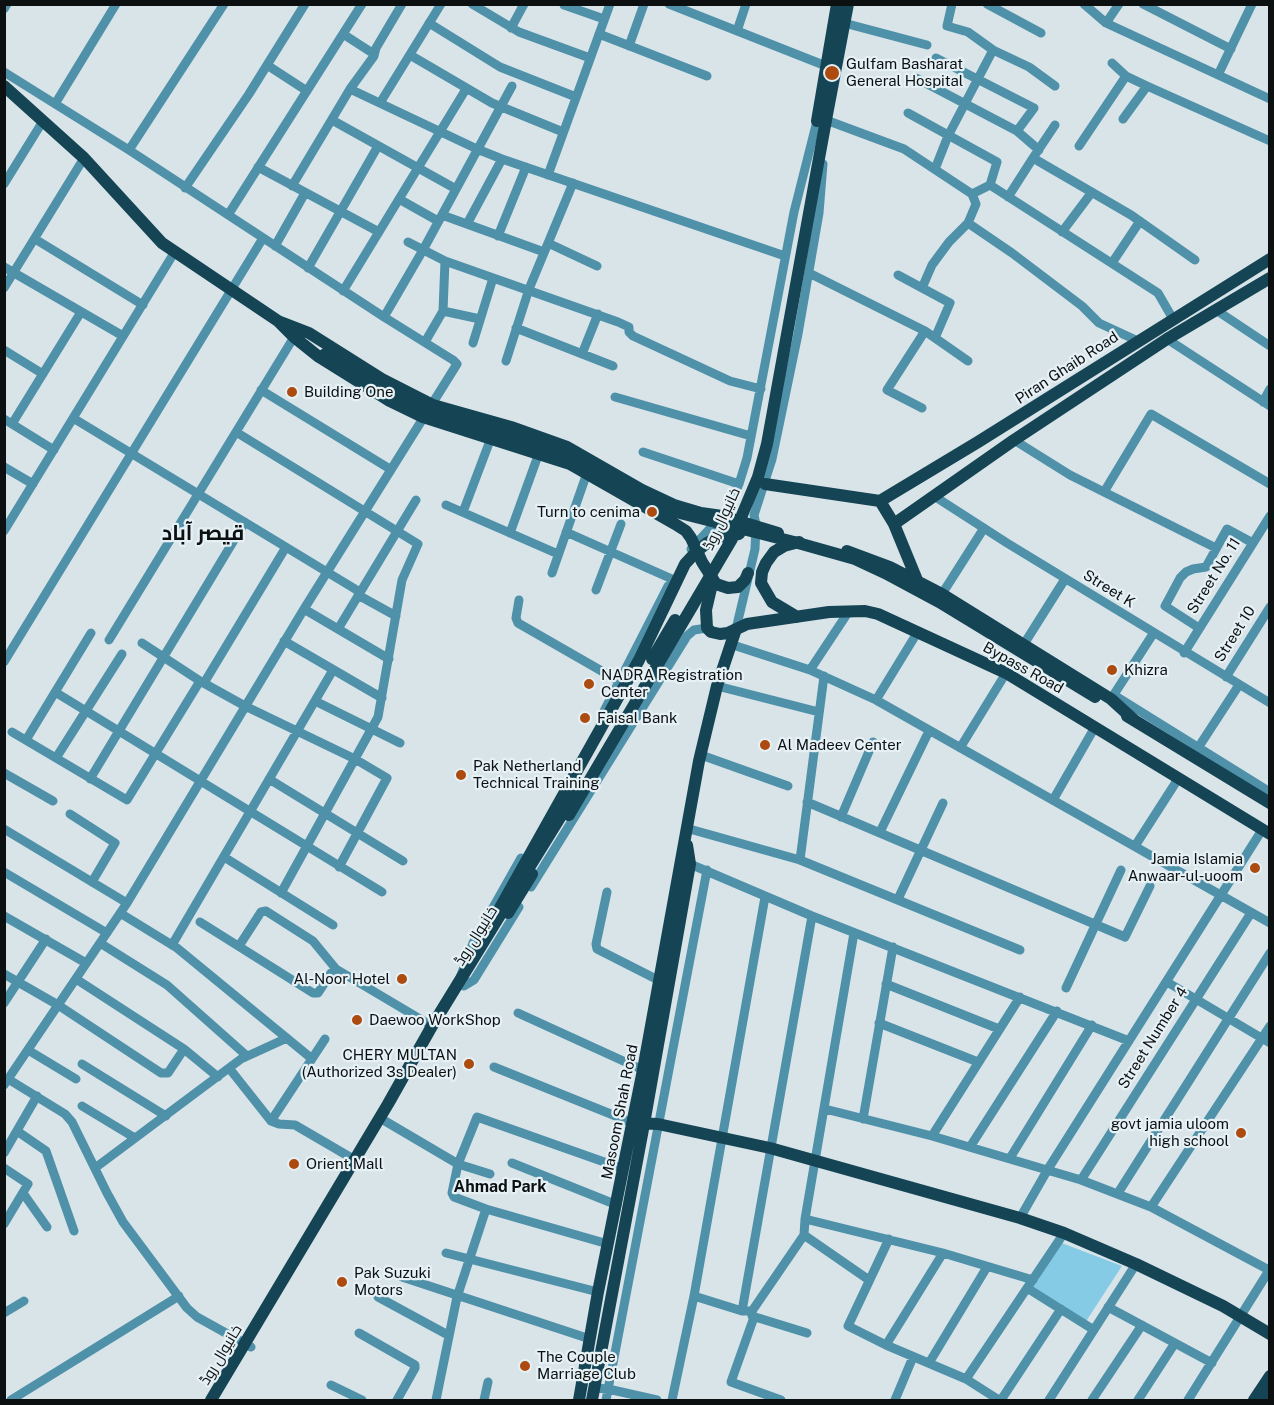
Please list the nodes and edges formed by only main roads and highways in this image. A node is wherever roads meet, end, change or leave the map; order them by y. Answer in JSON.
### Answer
{"nodes":[{"id":1,"x":837,"y":4,"type":"edge"},
{"id":2,"x":848,"y":4,"type":"edge"},
{"id":3,"x":4,"y":86,"type":"edge"},
{"id":4,"x":822,"y":121,"type":"junction"},
{"id":5,"x":1269,"y":259,"type":"edge"},
{"id":6,"x":1269,"y":278,"type":"edge"},
{"id":7,"x":278,"y":321,"type":"junction"},
{"id":8,"x":1140,"y":340,"type":"junction"},
{"id":9,"x":1149,"y":351,"type":"junction"},
{"id":10,"x":1054,"y":394,"type":"junction"},
{"id":11,"x":1062,"y":408,"type":"junction"},
{"id":12,"x":955,"y":457,"type":"junction"},
{"id":13,"x":965,"y":474,"type":"junction"},
{"id":14,"x":765,"y":484,"type":"road end"},
{"id":15,"x":880,"y":501,"type":"junction"},
{"id":16,"x":894,"y":524,"type":"junction"},
{"id":17,"x":765,"y":534,"type":"junction"},
{"id":18,"x":806,"y":540,"type":"junction"},
{"id":19,"x":748,"y":573,"type":"road end"},
{"id":20,"x":713,"y":580,"type":"junction"},
{"id":21,"x":917,"y":580,"type":"junction"},
{"id":22,"x":797,"y":617,"type":"junction"},
{"id":23,"x":736,"y":629,"type":"junction"},
{"id":24,"x":1134,"y":720,"type":"junction"},
{"id":25,"x":1269,"y":803,"type":"edge"},
{"id":26,"x":686,"y":828,"type":"junction"},
{"id":27,"x":1266,"y":832,"type":"edge"},
{"id":28,"x":476,"y":954,"type":"junction"},
{"id":29,"x":461,"y":984,"type":"junction"},
{"id":30,"x":639,"y":1123,"type":"junction"},
{"id":31,"x":1269,"y":1334,"type":"edge"},
{"id":32,"x":248,"y":1345,"type":"junction"},
{"id":33,"x":1269,"y":1376,"type":"edge"},
{"id":34,"x":594,"y":1389,"type":"edge"},
{"id":35,"x":1269,"y":1393,"type":"edge"},
{"id":36,"x":211,"y":1401,"type":"edge"},
{"id":37,"x":219,"y":1401,"type":"edge"},
{"id":38,"x":579,"y":1401,"type":"edge"},
{"id":39,"x":1254,"y":1401,"type":"edge"},
{"id":40,"x":1265,"y":1401,"type":"edge"}],
"edges":[{"from":1,"to":4,"type":"main road","name":"خانیوال روڈ"},
{"from":2,"to":4,"type":"main road","name":"خانیوال روڈ"},
{"from":3,"to":7,"type":"main road"},
{"from":4,"to":28,"type":"main road","name":"خانیوال روڈ","bridge":true},
{"from":4,"to":29,"type":"main road","name":"خانیوال روڈ","bridge":true},
{"from":5,"to":8,"type":"main road","name":"Piran Ghaib Road"},
{"from":6,"to":9,"type":"main road","name":"Piran Ghaib Road"},
{"from":7,"to":17,"type":"main road","bridge":true},
{"from":7,"to":18,"type":"main road"},
{"from":7,"to":20,"type":"main road"},
{"from":8,"to":9,"type":"main road"},
{"from":8,"to":10,"type":"main road","name":"Piran Ghaib Road"},
{"from":9,"to":11,"type":"main road","name":"Piran Ghaib Road"},
{"from":10,"to":11,"type":"main road"},
{"from":10,"to":12,"type":"main road","name":"Piran Ghaib Road"},
{"from":11,"to":13,"type":"main road","name":"Piran Ghaib Road"},
{"from":12,"to":13,"type":"main road"},
{"from":12,"to":15,"type":"main road","name":"Piran Ghaib Road"},
{"from":13,"to":16,"type":"main road","name":"Piran Ghaib Road"},
{"from":14,"to":15,"type":"main road"},
{"from":15,"to":16,"type":"main road"},
{"from":16,"to":21,"type":"main road"},
{"from":17,"to":24,"type":"main road","bridge":true},
{"from":17,"to":28,"type":"main road","bridge":true},
{"from":18,"to":21,"type":"main road"},
{"from":18,"to":22,"type":"main road"},
{"from":19,"to":20,"type":"main road"},
{"from":20,"to":23,"type":"main road","name":"Bypass Road"},
{"from":21,"to":24,"type":"main road"},
{"from":22,"to":23,"type":"main road","name":"Bypass Road"},
{"from":22,"to":27,"type":"main road","name":"Bypass Road"},
{"from":23,"to":26,"type":"main road","name":"Masoom Shah Road"},
{"from":24,"to":25,"type":"main road"},
{"from":26,"to":30,"type":"main road","name":"Masoom Shah Road"},
{"from":26,"to":30,"type":"main road","name":"Masoom Shah Road"},
{"from":28,"to":29,"type":"main road","name":"خانیوال روڈ"},
{"from":29,"to":32,"type":"main road","name":"خانیوال روڈ"},
{"from":29,"to":32,"type":"main road","name":"خانیوال روڈ"},
{"from":30,"to":31,"type":"main road"},
{"from":30,"to":34,"type":"main road","name":"Masoom Shah Road"},
{"from":30,"to":38,"type":"main road","name":"Masoom Shah Road"},
{"from":32,"to":36,"type":"main road","name":"خانیوال روڈ"},
{"from":32,"to":37,"type":"main road","name":"خانیوال روڈ"},
{"from":33,"to":39,"type":"main road"},
{"from":35,"to":40,"type":"main road"}]}
